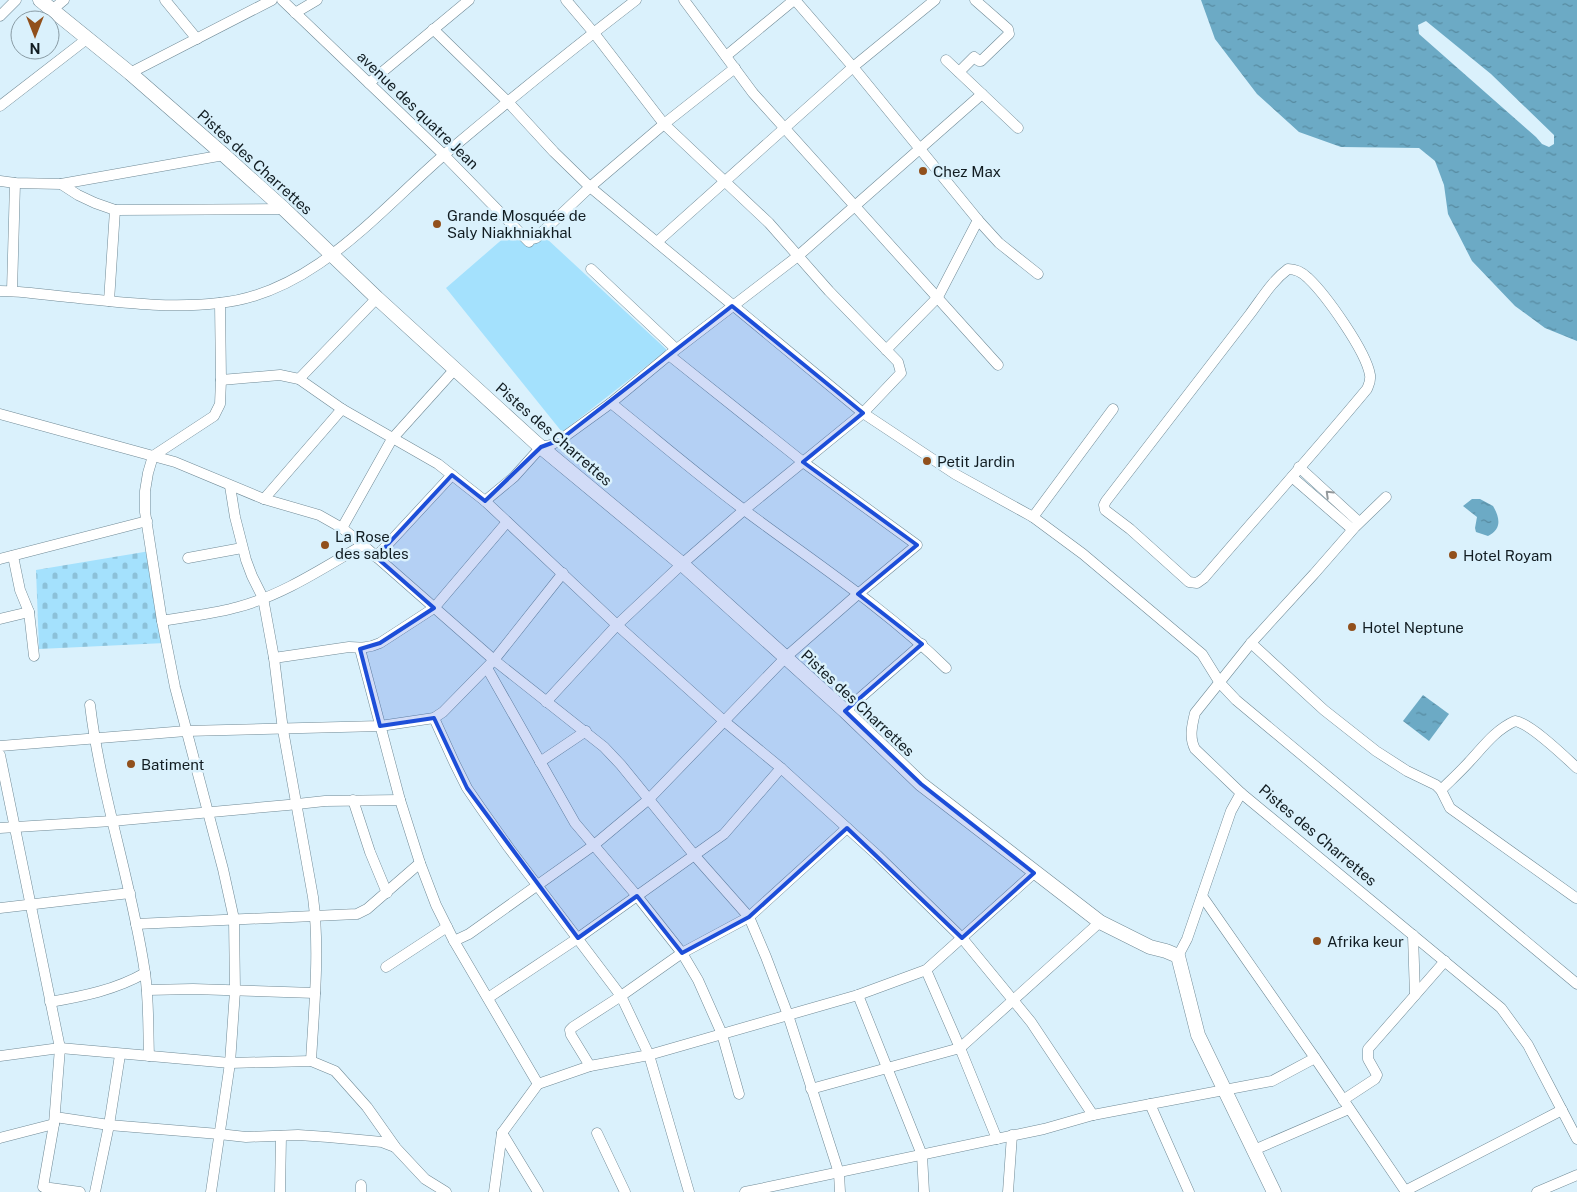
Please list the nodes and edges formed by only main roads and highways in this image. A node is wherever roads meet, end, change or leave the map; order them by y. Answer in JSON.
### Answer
{"nodes":[{"id":1,"x":40,"y":0,"type":"edge"},
{"id":2,"x":1274,"y":1192,"type":"edge"}],
"edges":[{"from":1,"to":2,"type":"main road","name":"Pistes des Charrettes"}]}
